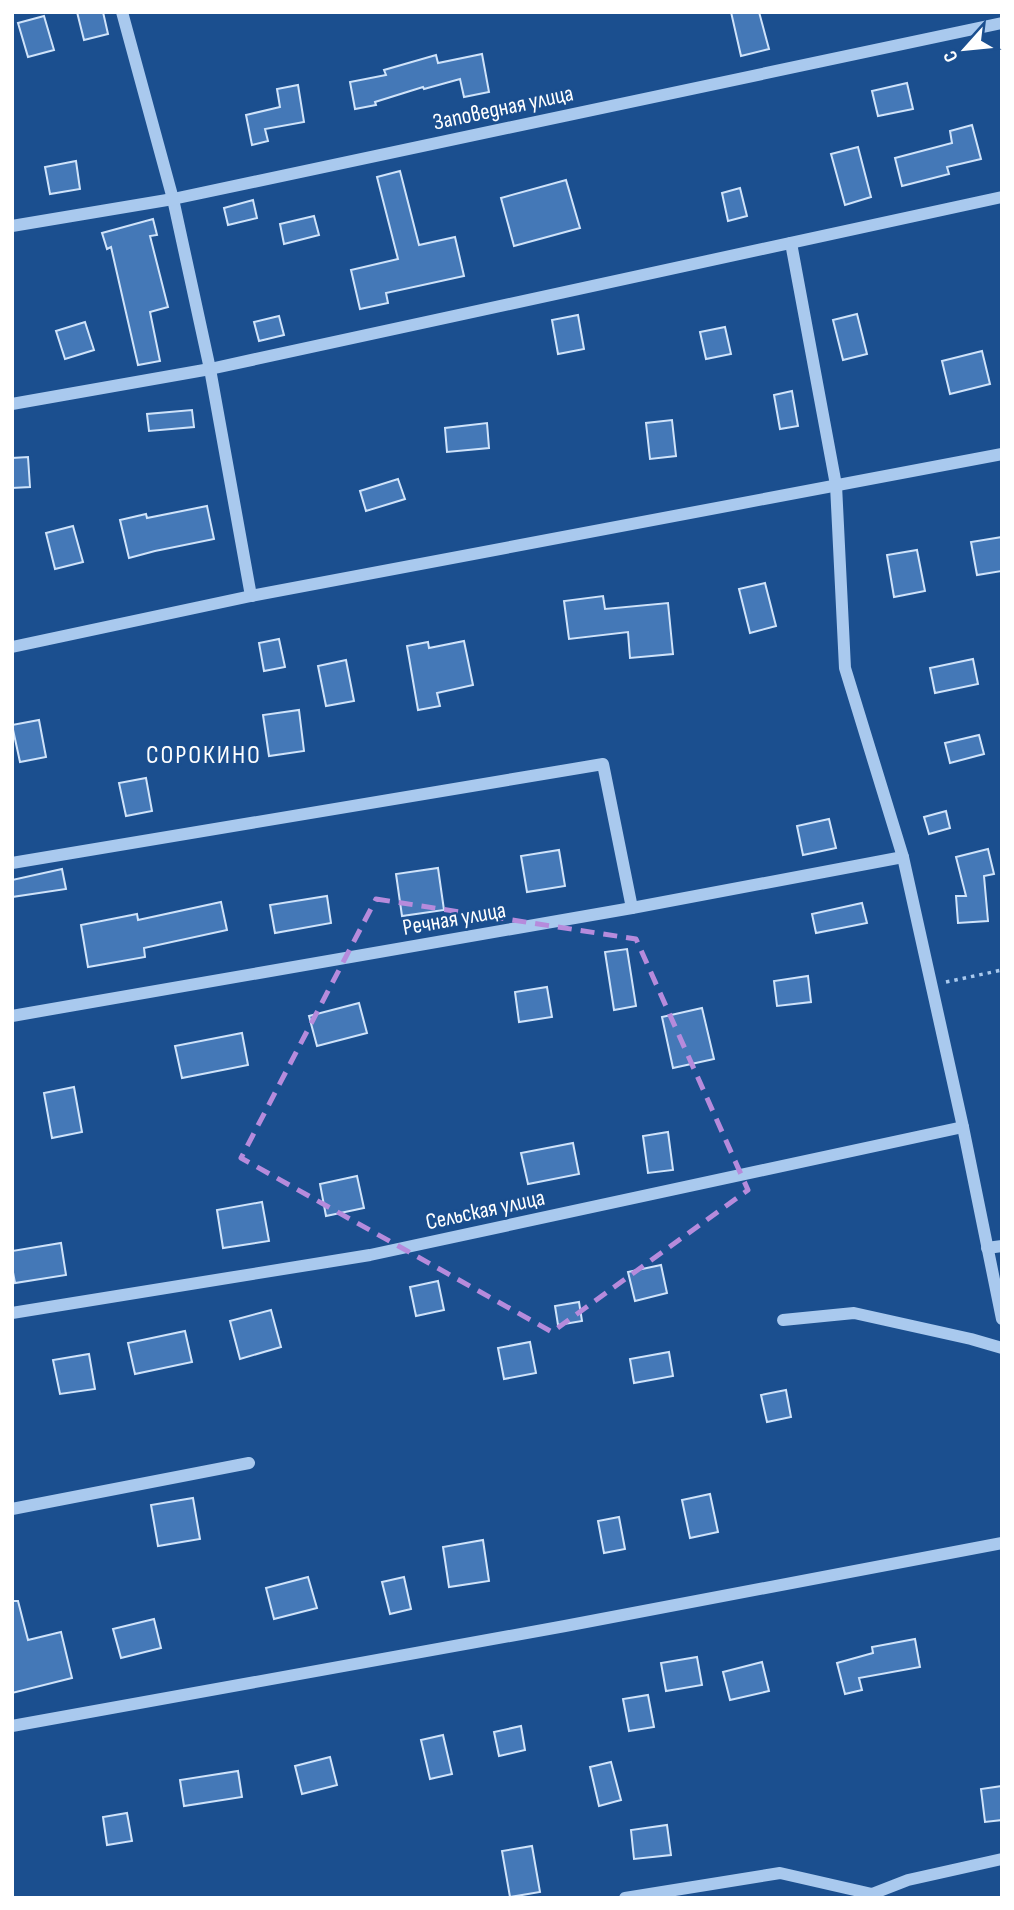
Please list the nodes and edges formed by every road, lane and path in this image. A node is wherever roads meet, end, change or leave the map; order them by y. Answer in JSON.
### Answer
{"nodes":[{"id":1,"x":122,"y":12,"type":"edge"},
{"id":2,"x":1002,"y":23,"type":"edge"},
{"id":3,"x":1002,"y":197,"type":"edge"},
{"id":4,"x":173,"y":199,"type":"junction"},
{"id":5,"x":12,"y":226,"type":"edge"},
{"id":6,"x":792,"y":243,"type":"junction"},
{"id":7,"x":210,"y":369,"type":"junction"},
{"id":8,"x":12,"y":404,"type":"edge"},
{"id":9,"x":1002,"y":454,"type":"edge"},
{"id":10,"x":836,"y":485,"type":"junction"},
{"id":11,"x":251,"y":596,"type":"junction"},
{"id":12,"x":12,"y":647,"type":"edge"},
{"id":13,"x":903,"y":857,"type":"junction"},
{"id":14,"x":12,"y":863,"type":"edge"},
{"id":15,"x":632,"y":908,"type":"junction"},
{"id":16,"x":1002,"y":970,"type":"edge"},
{"id":17,"x":931,"y":986,"type":"junction"},
{"id":18,"x":12,"y":1016,"type":"edge"},
{"id":19,"x":963,"y":1128,"type":"junction"},
{"id":20,"x":1002,"y":1246,"type":"edge"},
{"id":21,"x":988,"y":1248,"type":"junction"},
{"id":22,"x":12,"y":1313,"type":"edge"},
{"id":23,"x":1002,"y":1319,"type":"edge"},
{"id":24,"x":783,"y":1320,"type":"dead end"},
{"id":25,"x":1002,"y":1348,"type":"edge"},
{"id":26,"x":248,"y":1463,"type":"dead end"},
{"id":27,"x":12,"y":1509,"type":"edge"},
{"id":28,"x":1002,"y":1543,"type":"edge"},
{"id":29,"x":12,"y":1726,"type":"edge"},
{"id":30,"x":1002,"y":1859,"type":"edge"},
{"id":31,"x":873,"y":1896,"type":"edge"},
{"id":32,"x":625,"y":1898,"type":"edge"}],
"edges":[{"from":1,"to":4,"type":"street"},
{"from":2,"to":4,"type":"street","name":"Заповедная улица"},
{"from":3,"to":6,"type":"street"},
{"from":4,"to":5,"type":"street","name":"Заповедная улица"},
{"from":4,"to":7,"type":"street"},
{"from":6,"to":7,"type":"street"},
{"from":6,"to":10,"type":"street"},
{"from":7,"to":8,"type":"street"},
{"from":7,"to":11,"type":"street"},
{"from":9,"to":10,"type":"street"},
{"from":10,"to":11,"type":"street"},
{"from":10,"to":13,"type":"street"},
{"from":11,"to":12,"type":"street"},
{"from":13,"to":15,"type":"street","name":"Речная улица"},
{"from":13,"to":17,"type":"street"},
{"from":14,"to":15,"type":"street"},
{"from":15,"to":18,"type":"street","name":"Речная улица"},
{"from":16,"to":17,"type":"path"},
{"from":17,"to":19,"type":"street"},
{"from":19,"to":21,"type":"street"},
{"from":19,"to":22,"type":"street","name":"Сельская улица"},
{"from":20,"to":21,"type":"street"},
{"from":21,"to":23,"type":"street"},
{"from":24,"to":25,"type":"street"},
{"from":26,"to":27,"type":"street"},
{"from":28,"to":29,"type":"street"},
{"from":30,"to":31,"type":"street"},
{"from":31,"to":32,"type":"street"}]}
